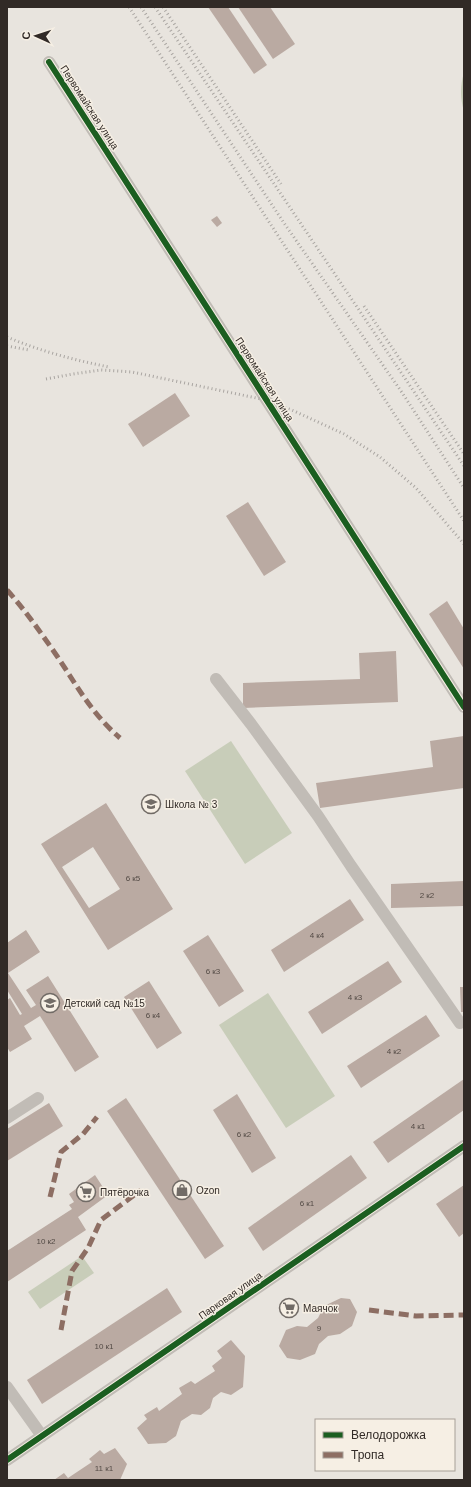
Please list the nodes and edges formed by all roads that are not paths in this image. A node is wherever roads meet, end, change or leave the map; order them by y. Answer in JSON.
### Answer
{"nodes":[{"id":1,"x":49,"y":62,"type":"dead end"},
{"id":2,"x":216,"y":679,"type":"dead end"},
{"id":3,"x":464,"y":707,"type":"edge"},
{"id":4,"x":460,"y":1023,"type":"dead end"},
{"id":5,"x":38,"y":1098,"type":"dead end"},
{"id":6,"x":7,"y":1118,"type":"edge"},
{"id":7,"x":464,"y":1146,"type":"edge"},
{"id":8,"x":7,"y":1387,"type":"edge"},
{"id":9,"x":42,"y":1436,"type":"junction"},
{"id":10,"x":7,"y":1460,"type":"edge"}],
"edges":[{"from":1,"to":3,"type":"street","name":"Первомайская улица"},
{"from":2,"to":4,"type":"street"},
{"from":5,"to":6,"type":"street"},
{"from":7,"to":9,"type":"street","name":"Парковая улица"},
{"from":8,"to":9,"type":"street"},
{"from":9,"to":10,"type":"street","name":"Парковая улица"}]}
